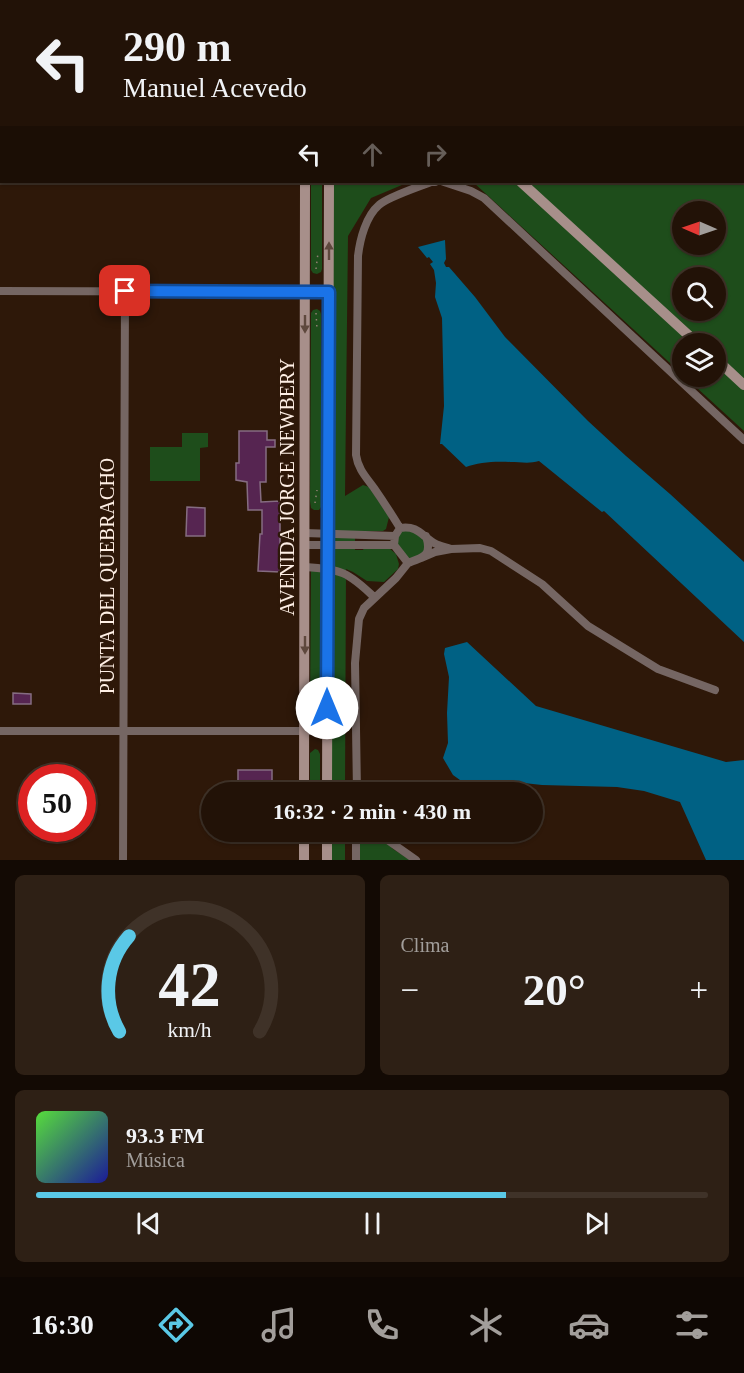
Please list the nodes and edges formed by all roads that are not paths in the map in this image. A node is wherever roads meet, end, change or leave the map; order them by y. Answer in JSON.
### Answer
{"nodes":[{"id":1,"x":306,"y":183,"type":"edge"},
{"id":2,"x":329,"y":183,"type":"edge"},
{"id":3,"x":429,"y":183,"type":"edge"},
{"id":4,"x":447,"y":183,"type":"edge"},
{"id":5,"x":522,"y":183,"type":"edge"},
{"id":6,"x":0,"y":291,"type":"edge"},
{"id":7,"x":125,"y":291,"type":"junction"},
{"id":8,"x":305,"y":292,"type":"junction"},
{"id":9,"x":329,"y":292,"type":"junction"},
{"id":10,"x":686,"y":333,"type":"edge"},
{"id":11,"x":726,"y":368,"type":"edge"},
{"id":12,"x":744,"y":385,"type":"edge"},
{"id":13,"x":744,"y":440,"type":"edge"},
{"id":14,"x":400,"y":528,"type":"junction"},
{"id":15,"x":395,"y":536,"type":"junction"},
{"id":16,"x":426,"y":536,"type":"junction"},
{"id":17,"x":305,"y":539,"type":"junction"},
{"id":18,"x":328,"y":540,"type":"junction"},
{"id":19,"x":394,"y":545,"type":"junction"},
{"id":20,"x":450,"y":549,"type":"junction"},
{"id":21,"x":422,"y":558,"type":"junction"},
{"id":22,"x":408,"y":563,"type":"junction"},
{"id":23,"x":305,"y":567,"type":"junction"},
{"id":24,"x":328,"y":568,"type":"junction"},
{"id":25,"x":374,"y":597,"type":"junction"},
{"id":26,"x":715,"y":690,"type":"dead end"},
{"id":27,"x":0,"y":731,"type":"edge"},
{"id":28,"x":304,"y":731,"type":"junction"},
{"id":29,"x":327,"y":731,"type":"junction"},
{"id":30,"x":123,"y":732,"type":"junction"},
{"id":31,"x":304,"y":782,"type":"edge"},
{"id":32,"x":327,"y":782,"type":"edge"},
{"id":33,"x":357,"y":782,"type":"edge"},
{"id":34,"x":304,"y":842,"type":"edge"},
{"id":35,"x":327,"y":842,"type":"edge"},
{"id":36,"x":356,"y":842,"type":"edge"},
{"id":37,"x":390,"y":842,"type":"edge"},
{"id":38,"x":123,"y":860,"type":"edge"},
{"id":39,"x":304,"y":860,"type":"edge"},
{"id":40,"x":327,"y":860,"type":"edge"},
{"id":41,"x":356,"y":860,"type":"edge"},
{"id":42,"x":416,"y":860,"type":"edge"}],
"edges":[{"from":1,"to":8,"type":"main road","name":"AVENIDA JORGE NEWBERY"},
{"from":9,"to":2,"type":"main road","name":"AVENIDA JORGE NEWBERY","one_way":true},
{"from":3,"to":14,"type":"street"},
{"from":4,"to":13,"type":"street"},
{"from":5,"to":10,"type":"main road"},
{"from":6,"to":7,"type":"street"},
{"from":7,"to":8,"type":"street"},
{"from":7,"to":30,"type":"street","name":"PUNTA DEL QUEBRACHO"},
{"from":8,"to":9,"type":"street"},
{"from":8,"to":17,"type":"main road","name":"AVENIDA JORGE NEWBERY","one_way":true},
{"from":9,"to":18,"type":"main road","name":"AVENIDA JORGE NEWBERY"},
{"from":11,"to":12,"type":"main road"},
{"from":14,"to":15,"type":"street"},
{"from":14,"to":16,"type":"street"},
{"from":15,"to":18,"type":"street"},
{"from":15,"to":19,"type":"street"},
{"from":16,"to":20,"type":"street"},
{"from":16,"to":21,"type":"street"},
{"from":17,"to":18,"type":"street"},
{"from":17,"to":23,"type":"main road","name":"AVENIDA JORGE NEWBERY"},
{"from":18,"to":19,"type":"street"},
{"from":18,"to":24,"type":"main road","name":"AVENIDA JORGE NEWBERY"},
{"from":19,"to":22,"type":"street"},
{"from":20,"to":21,"type":"street"},
{"from":20,"to":26,"type":"street"},
{"from":21,"to":22,"type":"street"},
{"from":22,"to":25,"type":"street"},
{"from":23,"to":24,"type":"street"},
{"from":23,"to":28,"type":"main road","name":"AVENIDA JORGE NEWBERY","one_way":true},
{"from":24,"to":25,"type":"street"},
{"from":24,"to":29,"type":"main road","name":"AVENIDA JORGE NEWBERY"},
{"from":25,"to":33,"type":"street"},
{"from":27,"to":30,"type":"street"},
{"from":28,"to":29,"type":"street"},
{"from":28,"to":30,"type":"street"},
{"from":28,"to":31,"type":"main road","name":"AVENIDA JORGE NEWBERY"},
{"from":29,"to":32,"type":"main road","name":"AVENIDA JORGE NEWBERY"},
{"from":30,"to":38,"type":"street","name":"PUNTA DEL QUEBRACHO"},
{"from":34,"to":39,"type":"main road"},
{"from":35,"to":40,"type":"main road"},
{"from":36,"to":41,"type":"street"},
{"from":37,"to":42,"type":"street"}]}
